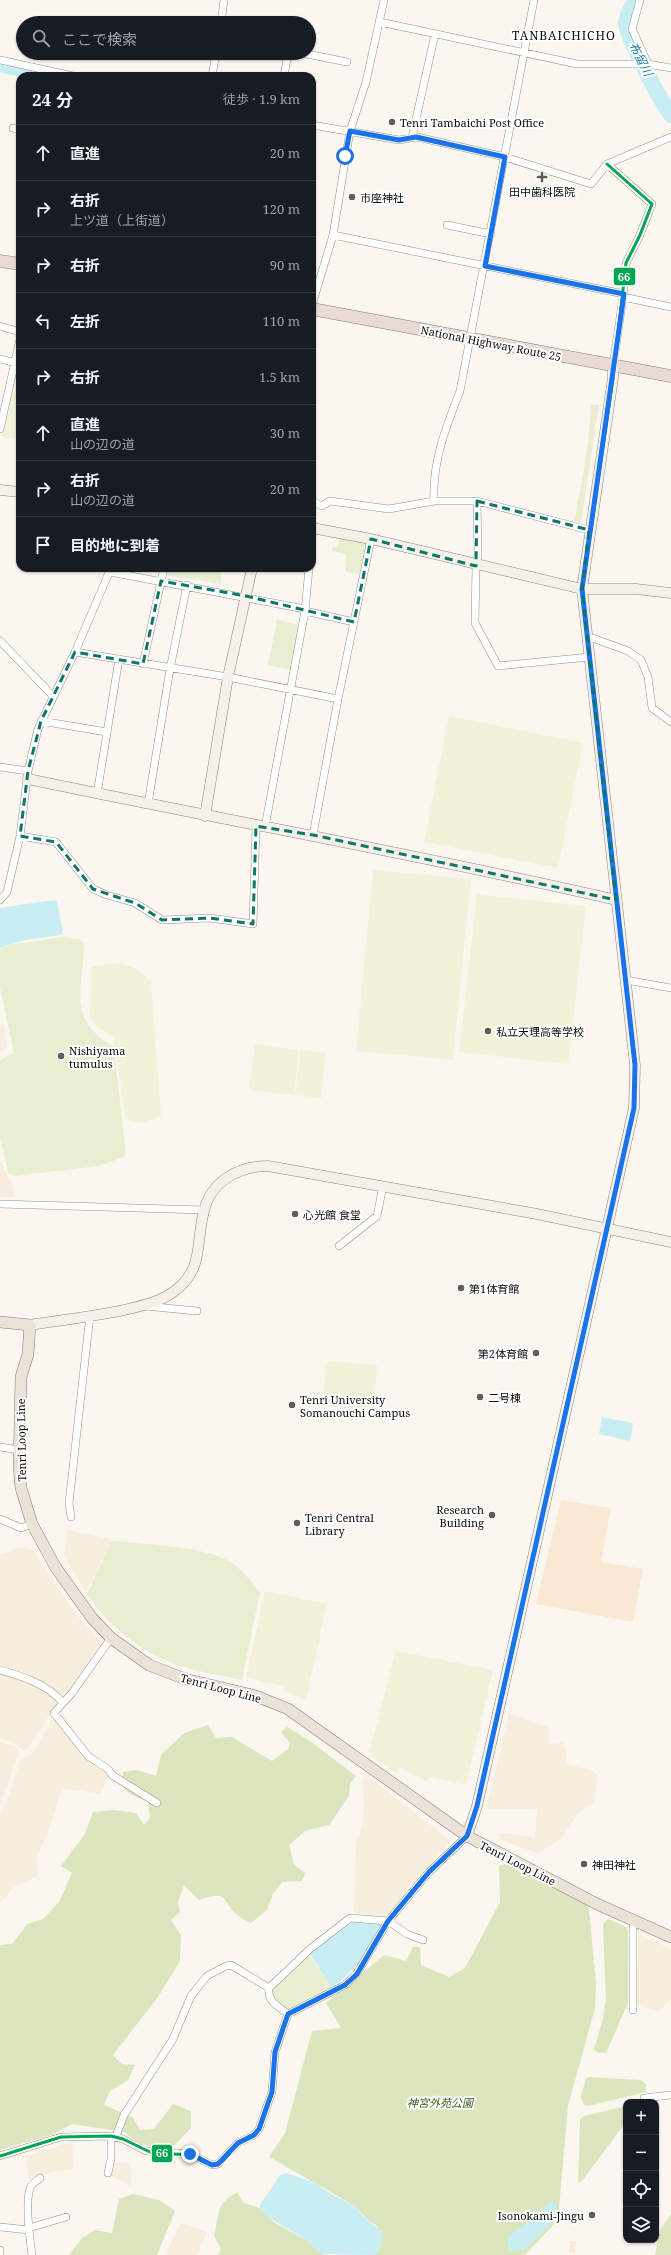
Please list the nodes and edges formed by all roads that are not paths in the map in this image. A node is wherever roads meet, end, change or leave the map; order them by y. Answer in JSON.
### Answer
{"nodes":[{"id":1,"x":224,"y":0,"type":"edge"},
{"id":2,"x":384,"y":0,"type":"edge"},
{"id":3,"x":534,"y":0,"type":"edge"},
{"id":4,"x":640,"y":0,"type":"edge"},
{"id":5,"x":222,"y":16,"type":"edge"},
{"id":6,"x":380,"y":22,"type":"junction"},
{"id":7,"x":435,"y":34,"type":"junction"},
{"id":8,"x":523,"y":54,"type":"junction"},
{"id":9,"x":316,"y":56,"type":"edge"},
{"id":10,"x":0,"y":60,"type":"edge"},
{"id":11,"x":215,"y":60,"type":"edge"},
{"id":12,"x":287,"y":60,"type":"edge"},
{"id":13,"x":347,"y":62,"type":"dead end"},
{"id":14,"x":644,"y":64,"type":"junction"},
{"id":15,"x":671,"y":68,"type":"edge"},
{"id":16,"x":55,"y":72,"type":"edge"},
{"id":17,"x":213,"y":72,"type":"edge"},
{"id":18,"x":285,"y":72,"type":"edge"},
{"id":19,"x":316,"y":126,"type":"edge"},
{"id":20,"x":350,"y":131,"type":"junction"},
{"id":21,"x":412,"y":137,"type":"junction"},
{"id":22,"x":671,"y":137,"type":"edge"},
{"id":23,"x":505,"y":157,"type":"junction"},
{"id":24,"x":607,"y":164,"type":"junction"},
{"id":25,"x":447,"y":225,"type":"dead end"},
{"id":26,"x":491,"y":234,"type":"junction"},
{"id":27,"x":333,"y":235,"type":"junction"},
{"id":28,"x":0,"y":261,"type":"edge"},
{"id":29,"x":16,"y":263,"type":"edge"},
{"id":30,"x":485,"y":266,"type":"junction"},
{"id":31,"x":316,"y":292,"type":"edge"},
{"id":32,"x":624,"y":296,"type":"junction"},
{"id":33,"x":671,"y":307,"type":"edge"},
{"id":34,"x":316,"y":310,"type":"edge"},
{"id":35,"x":0,"y":326,"type":"edge"},
{"id":36,"x":16,"y":331,"type":"edge"},
{"id":37,"x":468,"y":338,"type":"junction"},
{"id":38,"x":0,"y":359,"type":"edge"},
{"id":39,"x":16,"y":363,"type":"edge"},
{"id":40,"x":613,"y":366,"type":"junction"},
{"id":41,"x":16,"y":370,"type":"edge"},
{"id":42,"x":671,"y":376,"type":"edge"},
{"id":43,"x":1,"y":419,"type":"edge"},
{"id":44,"x":0,"y":429,"type":"edge"},
{"id":45,"x":0,"y":490,"type":"edge"},
{"id":46,"x":16,"y":492,"type":"edge"},
{"id":47,"x":434,"y":501,"type":"junction"},
{"id":48,"x":477,"y":501,"type":"junction"},
{"id":49,"x":316,"y":503,"type":"edge"},
{"id":50,"x":316,"y":529,"type":"edge"},
{"id":51,"x":589,"y":530,"type":"junction"},
{"id":52,"x":371,"y":540,"type":"junction"},
{"id":53,"x":476,"y":566,"type":"junction"},
{"id":54,"x":110,"y":572,"type":"edge"},
{"id":55,"x":120,"y":572,"type":"edge"},
{"id":56,"x":163,"y":572,"type":"edge"},
{"id":57,"x":251,"y":572,"type":"edge"},
{"id":58,"x":309,"y":572,"type":"edge"},
{"id":59,"x":161,"y":581,"type":"junction"},
{"id":60,"x":187,"y":585,"type":"junction"},
{"id":61,"x":582,"y":589,"type":"junction"},
{"id":62,"x":671,"y":593,"type":"edge"},
{"id":63,"x":246,"y":596,"type":"junction"},
{"id":64,"x":305,"y":610,"type":"junction"},
{"id":65,"x":354,"y":622,"type":"junction"},
{"id":66,"x":587,"y":636,"type":"junction"},
{"id":67,"x":0,"y":641,"type":"edge"},
{"id":68,"x":75,"y":652,"type":"junction"},
{"id":69,"x":589,"y":657,"type":"junction"},
{"id":70,"x":119,"y":659,"type":"junction"},
{"id":71,"x":143,"y":664,"type":"junction"},
{"id":72,"x":170,"y":669,"type":"junction"},
{"id":73,"x":228,"y":677,"type":"junction"},
{"id":74,"x":290,"y":689,"type":"junction"},
{"id":75,"x":53,"y":696,"type":"junction"},
{"id":76,"x":338,"y":699,"type":"junction"},
{"id":77,"x":41,"y":722,"type":"junction"},
{"id":78,"x":671,"y":722,"type":"edge"},
{"id":79,"x":107,"y":732,"type":"junction"},
{"id":80,"x":0,"y":767,"type":"edge"},
{"id":81,"x":28,"y":775,"type":"junction"},
{"id":82,"x":97,"y":794,"type":"junction"},
{"id":83,"x":148,"y":804,"type":"junction"},
{"id":84,"x":205,"y":816,"type":"junction"},
{"id":85,"x":260,"y":826,"type":"junction"},
{"id":86,"x":313,"y":835,"type":"junction"},
{"id":87,"x":20,"y":836,"type":"junction"},
{"id":88,"x":0,"y":900,"type":"edge"},
{"id":89,"x":616,"y":900,"type":"junction"},
{"id":90,"x":626,"y":980,"type":"junction"},
{"id":91,"x":671,"y":988,"type":"edge"},
{"id":92,"x":383,"y":1186,"type":"junction"},
{"id":93,"x":0,"y":1204,"type":"edge"},
{"id":94,"x":204,"y":1210,"type":"junction"},
{"id":95,"x":605,"y":1228,"type":"junction"},
{"id":96,"x":671,"y":1242,"type":"edge"},
{"id":97,"x":339,"y":1246,"type":"dead end"},
{"id":98,"x":137,"y":1306,"type":"junction"},
{"id":99,"x":196,"y":1311,"type":"dead end"},
{"id":100,"x":90,"y":1315,"type":"junction"},
{"id":101,"x":0,"y":1322,"type":"edge"},
{"id":102,"x":30,"y":1325,"type":"junction"},
{"id":103,"x":0,"y":1447,"type":"edge"},
{"id":104,"x":19,"y":1450,"type":"junction"},
{"id":105,"x":71,"y":1517,"type":"dead end"},
{"id":106,"x":0,"y":1519,"type":"edge"},
{"id":107,"x":32,"y":1524,"type":"junction"},
{"id":108,"x":112,"y":1638,"type":"junction"},
{"id":109,"x":0,"y":1670,"type":"edge"},
{"id":110,"x":62,"y":1702,"type":"junction"},
{"id":111,"x":157,"y":1803,"type":"dead end"},
{"id":112,"x":467,"y":1836,"type":"junction"},
{"id":113,"x":635,"y":1920,"type":"junction"},
{"id":114,"x":388,"y":1921,"type":"junction"},
{"id":115,"x":671,"y":1937,"type":"edge"},
{"id":116,"x":423,"y":1940,"type":"dead end"},
{"id":117,"x":268,"y":1988,"type":"junction"},
{"id":118,"x":633,"y":2010,"type":"dead end"},
{"id":119,"x":288,"y":2014,"type":"junction"},
{"id":120,"x":671,"y":2096,"type":"edge"},
{"id":121,"x":644,"y":2098,"type":"dead end"},
{"id":122,"x":114,"y":2136,"type":"junction"},
{"id":123,"x":0,"y":2156,"type":"edge"},
{"id":124,"x":108,"y":2173,"type":"dead end"},
{"id":125,"x":40,"y":2178,"type":"dead end"},
{"id":126,"x":66,"y":2217,"type":"dead end"},
{"id":127,"x":0,"y":2227,"type":"edge"},
{"id":128,"x":29,"y":2229,"type":"junction"},
{"id":129,"x":0,"y":2250,"type":"edge"},
{"id":130,"x":0,"y":2255,"type":"edge"},
{"id":131,"x":32,"y":2255,"type":"edge"}],
"edges":[{"from":1,"to":5,"type":"street"},
{"from":2,"to":6,"type":"street"},
{"from":3,"to":8,"type":"street"},
{"from":4,"to":14,"type":"street"},
{"from":6,"to":7,"type":"street"},
{"from":6,"to":20,"type":"street"},
{"from":7,"to":8,"type":"street"},
{"from":7,"to":21,"type":"street"},
{"from":8,"to":14,"type":"street"},
{"from":8,"to":23,"type":"street"},
{"from":9,"to":13,"type":"street"},
{"from":10,"to":16,"type":"street"},
{"from":11,"to":17,"type":"street"},
{"from":12,"to":18,"type":"street"},
{"from":14,"to":15,"type":"street"},
{"from":19,"to":20,"type":"street"},
{"from":20,"to":21,"type":"street"},
{"from":20,"to":27,"type":"street"},
{"from":21,"to":23,"type":"street"},
{"from":22,"to":24,"type":"street"},
{"from":23,"to":24,"type":"street"},
{"from":23,"to":26,"type":"street"},
{"from":24,"to":32,"type":"street"},
{"from":25,"to":26,"type":"street"},
{"from":26,"to":30,"type":"street"},
{"from":27,"to":30,"type":"street"},
{"from":27,"to":31,"type":"street"},
{"from":28,"to":29,"type":"highway"},
{"from":30,"to":32,"type":"street"},
{"from":30,"to":37,"type":"street"},
{"from":32,"to":33,"type":"street"},
{"from":32,"to":40,"type":"street"},
{"from":34,"to":37,"type":"highway","name":"National Highway Route 25"},
{"from":35,"to":36,"type":"street"},
{"from":37,"to":40,"type":"highway","name":"National Highway Route 25"},
{"from":37,"to":47,"type":"street"},
{"from":38,"to":39,"type":"street"},
{"from":40,"to":42,"type":"highway","name":"National Highway Route 25"},
{"from":40,"to":51,"type":"street"},
{"from":41,"to":43,"type":"street"},
{"from":43,"to":44,"type":"street"},
{"from":45,"to":46,"type":"street"},
{"from":47,"to":48,"type":"street"},
{"from":47,"to":49,"type":"street"},
{"from":48,"to":51,"type":"street"},
{"from":48,"to":53,"type":"street"},
{"from":50,"to":52,"type":"street"},
{"from":51,"to":61,"type":"street"},
{"from":52,"to":53,"type":"street"},
{"from":52,"to":65,"type":"street"},
{"from":53,"to":61,"type":"street"},
{"from":53,"to":69,"type":"street"},
{"from":54,"to":68,"type":"street"},
{"from":55,"to":59,"type":"street"},
{"from":56,"to":59,"type":"street"},
{"from":57,"to":63,"type":"street"},
{"from":58,"to":64,"type":"street"},
{"from":59,"to":60,"type":"street"},
{"from":59,"to":71,"type":"street"},
{"from":60,"to":63,"type":"street"},
{"from":60,"to":72,"type":"street"},
{"from":61,"to":62,"type":"street"},
{"from":61,"to":66,"type":"street"},
{"from":63,"to":64,"type":"street"},
{"from":63,"to":73,"type":"street"},
{"from":64,"to":65,"type":"street"},
{"from":64,"to":74,"type":"street"},
{"from":65,"to":76,"type":"street"},
{"from":66,"to":69,"type":"street"},
{"from":66,"to":78,"type":"street"},
{"from":67,"to":75,"type":"street"},
{"from":68,"to":70,"type":"street"},
{"from":68,"to":75,"type":"street"},
{"from":69,"to":89,"type":"street"},
{"from":70,"to":71,"type":"street"},
{"from":70,"to":79,"type":"street"},
{"from":71,"to":72,"type":"street"},
{"from":72,"to":73,"type":"street"},
{"from":72,"to":83,"type":"street"},
{"from":73,"to":74,"type":"street"},
{"from":73,"to":84,"type":"street"},
{"from":74,"to":76,"type":"street"},
{"from":74,"to":85,"type":"street"},
{"from":75,"to":77,"type":"street"},
{"from":76,"to":86,"type":"street"},
{"from":77,"to":79,"type":"street"},
{"from":77,"to":81,"type":"street"},
{"from":79,"to":82,"type":"street"},
{"from":80,"to":81,"type":"street"},
{"from":81,"to":82,"type":"street"},
{"from":81,"to":87,"type":"street"},
{"from":82,"to":83,"type":"street"},
{"from":83,"to":84,"type":"street"},
{"from":84,"to":85,"type":"street"},
{"from":85,"to":86,"type":"street"},
{"from":85,"to":87,"type":"street"},
{"from":86,"to":89,"type":"street"},
{"from":87,"to":88,"type":"street"},
{"from":89,"to":90,"type":"street"},
{"from":90,"to":91,"type":"street"},
{"from":90,"to":95,"type":"street"},
{"from":92,"to":94,"type":"street"},
{"from":92,"to":95,"type":"street"},
{"from":92,"to":97,"type":"street"},
{"from":93,"to":94,"type":"street"},
{"from":94,"to":98,"type":"street"},
{"from":95,"to":96,"type":"street"},
{"from":95,"to":112,"type":"street"},
{"from":98,"to":99,"type":"street"},
{"from":98,"to":100,"type":"street"},
{"from":100,"to":102,"type":"street"},
{"from":100,"to":105,"type":"street"},
{"from":101,"to":102,"type":"main road"},
{"from":102,"to":104,"type":"main road","name":"Tenri Loop Line"},
{"from":103,"to":104,"type":"street"},
{"from":104,"to":107,"type":"main road","name":"Tenri Loop Line"},
{"from":106,"to":107,"type":"street"},
{"from":107,"to":108,"type":"main road","name":"Tenri Loop Line"},
{"from":108,"to":110,"type":"street"},
{"from":108,"to":112,"type":"main road","name":"Tenri Loop Line"},
{"from":109,"to":110,"type":"street"},
{"from":110,"to":111,"type":"street"},
{"from":112,"to":113,"type":"main road","name":"Tenri Loop Line"},
{"from":112,"to":114,"type":"street"},
{"from":113,"to":115,"type":"main road","name":"Tenri Loop Line"},
{"from":113,"to":118,"type":"street"},
{"from":114,"to":116,"type":"street"},
{"from":114,"to":117,"type":"street"},
{"from":114,"to":119,"type":"street"},
{"from":117,"to":119,"type":"street"},
{"from":117,"to":122,"type":"street"},
{"from":119,"to":122,"type":"street"},
{"from":120,"to":121,"type":"street"},
{"from":122,"to":123,"type":"street"},
{"from":122,"to":124,"type":"street"},
{"from":125,"to":128,"type":"street"},
{"from":126,"to":128,"type":"street"},
{"from":127,"to":128,"type":"street"},
{"from":128,"to":131,"type":"street"},
{"from":129,"to":130,"type":"street"}]}
